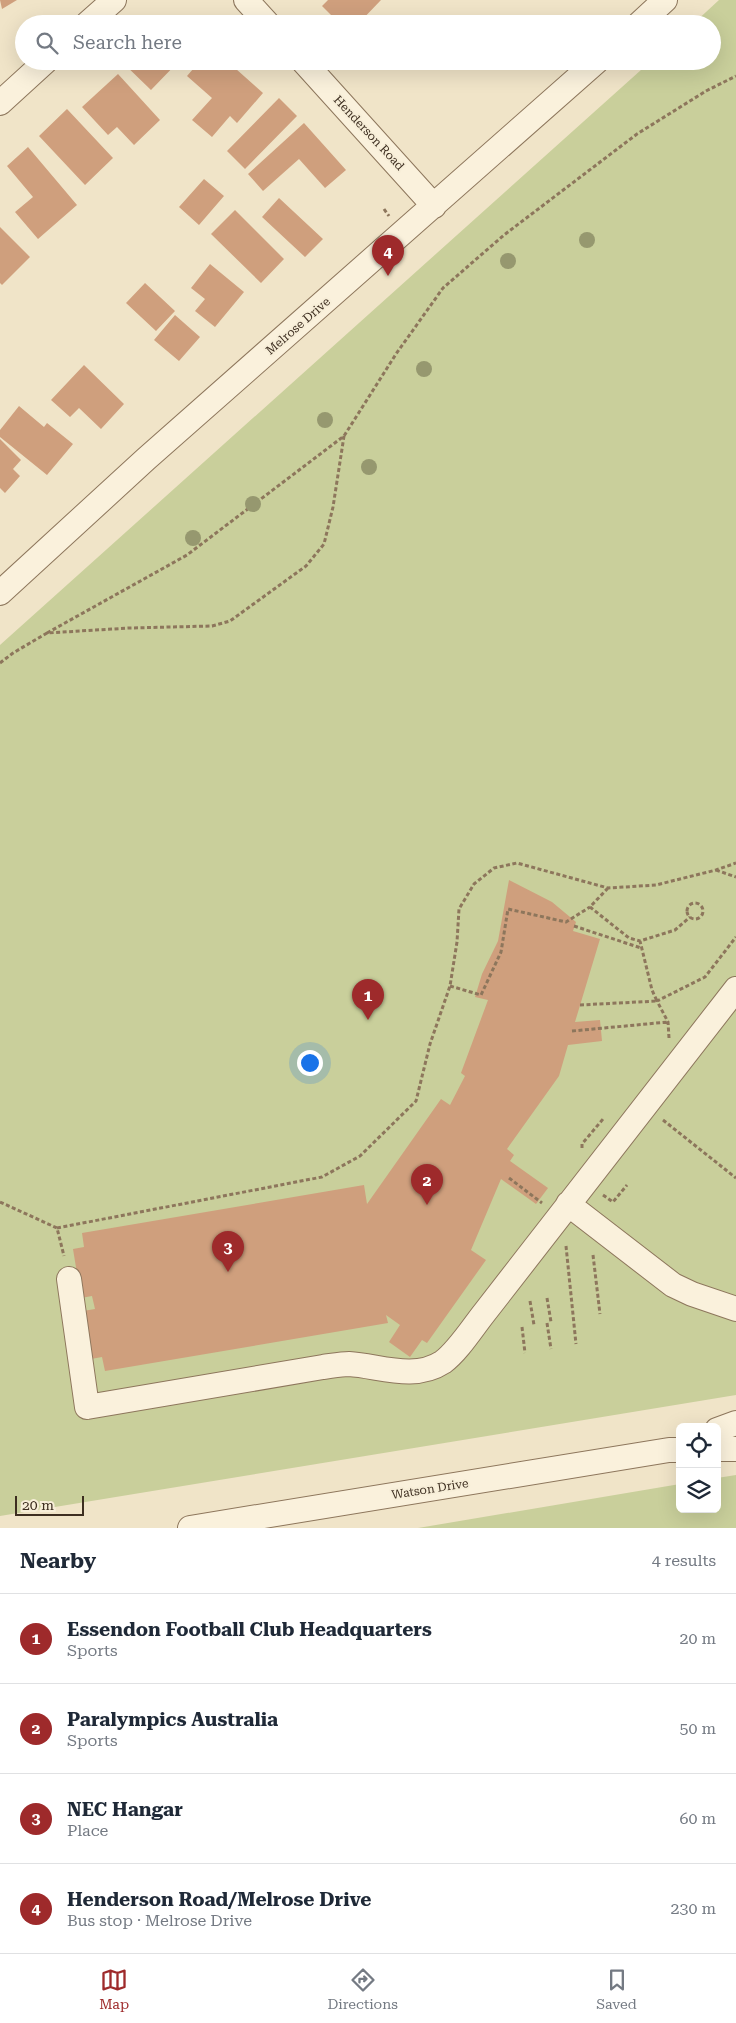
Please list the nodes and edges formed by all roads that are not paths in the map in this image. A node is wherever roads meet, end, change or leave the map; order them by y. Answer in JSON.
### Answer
{"nodes":[{"id":1,"x":114,"y":0,"type":"edge"},
{"id":2,"x":246,"y":0,"type":"edge"},
{"id":3,"x":666,"y":0,"type":"edge"},
{"id":4,"x":97,"y":15,"type":"edge"},
{"id":5,"x":260,"y":15,"type":"edge"},
{"id":6,"x":649,"y":15,"type":"edge"},
{"id":7,"x":36,"y":70,"type":"edge"},
{"id":8,"x":311,"y":70,"type":"edge"},
{"id":9,"x":587,"y":70,"type":"edge"},
{"id":10,"x":0,"y":103,"type":"edge"},
{"id":11,"x":434,"y":206,"type":"junction"},
{"id":12,"x":0,"y":593,"type":"edge"},
{"id":13,"x":736,"y":989,"type":"edge"},
{"id":14,"x":557,"y":1205,"type":"junction"},
{"id":15,"x":69,"y":1279,"type":"road end"},
{"id":16,"x":692,"y":1294,"type":"junction"},
{"id":17,"x":736,"y":1299,"type":"edge"},
{"id":18,"x":736,"y":1309,"type":"edge"},
{"id":19,"x":736,"y":1423,"type":"edge"},
{"id":20,"x":721,"y":1429,"type":"edge"},
{"id":21,"x":676,"y":1449,"type":"edge"},
{"id":22,"x":721,"y":1449,"type":"edge"},
{"id":23,"x":736,"y":1449,"type":"edge"},
{"id":24,"x":190,"y":1528,"type":"edge"}],
"edges":[{"from":1,"to":4,"type":"street"},
{"from":2,"to":5,"type":"street"},
{"from":3,"to":6,"type":"street"},
{"from":7,"to":10,"type":"street"},
{"from":8,"to":11,"type":"street","name":"Henderson Road"},
{"from":9,"to":11,"type":"street","name":"Melrose Drive"},
{"from":11,"to":12,"type":"street","name":"Melrose Drive"},
{"from":13,"to":14,"type":"street"},
{"from":14,"to":15,"type":"street"},
{"from":14,"to":16,"type":"street"},
{"from":16,"to":17,"type":"street"},
{"from":16,"to":18,"type":"street"},
{"from":19,"to":20,"type":"street"},
{"from":21,"to":24,"type":"street","name":"Watson Drive"},
{"from":22,"to":23,"type":"street"}]}
